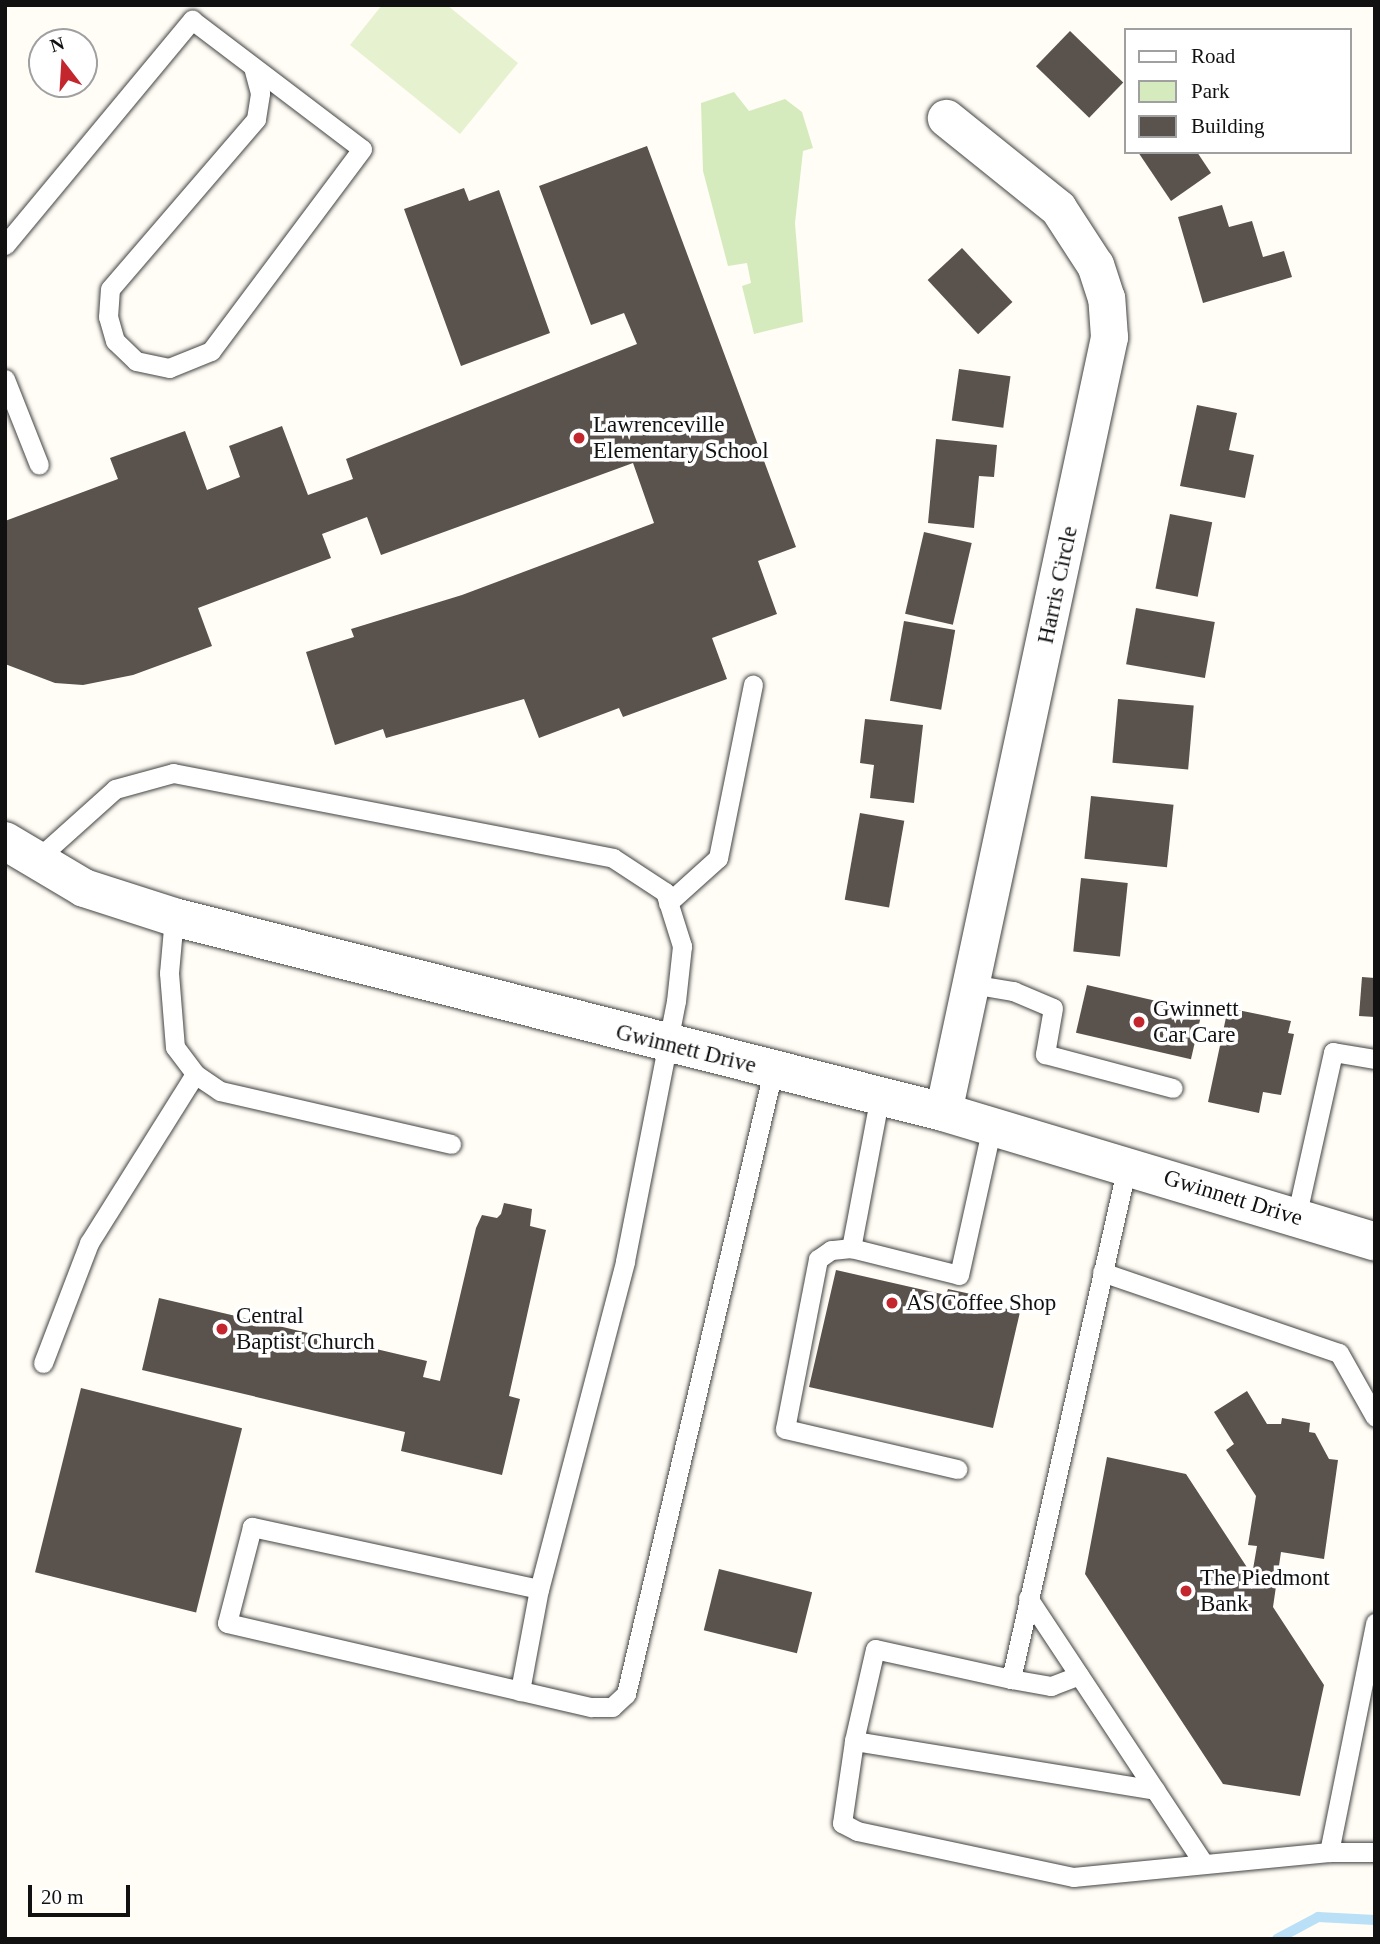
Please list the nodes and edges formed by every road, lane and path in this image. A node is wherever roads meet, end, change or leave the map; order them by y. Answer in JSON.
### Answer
{"nodes":[{"id":1,"x":253,"y":67,"type":"junction"},
{"id":2,"x":946,"y":118,"type":"dead end"},
{"id":3,"x":5,"y":245,"type":"edge"},
{"id":4,"x":5,"y":379,"type":"edge"},
{"id":5,"x":39,"y":465,"type":"dead end"},
{"id":6,"x":753,"y":684,"type":"dead end"},
{"id":7,"x":20,"y":850,"type":"edge"},
{"id":8,"x":668,"y":903,"type":"junction"},
{"id":9,"x":174,"y":917,"type":"junction"},
{"id":10,"x":971,"y":984,"type":"junction"},
{"id":11,"x":668,"y":1044,"type":"junction"},
{"id":12,"x":1375,"y":1059,"type":"edge"},
{"id":13,"x":773,"y":1071,"type":"junction"},
{"id":14,"x":195,"y":1074,"type":"junction"},
{"id":15,"x":1174,"y":1088,"type":"dead end"},
{"id":16,"x":880,"y":1096,"type":"junction"},
{"id":17,"x":943,"y":1112,"type":"junction"},
{"id":18,"x":992,"y":1126,"type":"junction"},
{"id":19,"x":451,"y":1144,"type":"dead end"},
{"id":20,"x":1127,"y":1166,"type":"junction"},
{"id":21,"x":1296,"y":1217,"type":"junction"},
{"id":22,"x":1375,"y":1242,"type":"edge"},
{"id":23,"x":851,"y":1248,"type":"junction"},
{"id":24,"x":1102,"y":1272,"type":"junction"},
{"id":25,"x":43,"y":1363,"type":"dead end"},
{"id":26,"x":1375,"y":1417,"type":"edge"},
{"id":27,"x":957,"y":1469,"type":"dead end"},
{"id":28,"x":539,"y":1589,"type":"junction"},
{"id":29,"x":1028,"y":1598,"type":"junction"},
{"id":30,"x":1375,"y":1623,"type":"edge"},
{"id":31,"x":1079,"y":1675,"type":"junction"},
{"id":32,"x":1011,"y":1679,"type":"junction"},
{"id":33,"x":520,"y":1691,"type":"junction"},
{"id":34,"x":854,"y":1741,"type":"junction"},
{"id":35,"x":1155,"y":1790,"type":"junction"},
{"id":36,"x":1329,"y":1852,"type":"junction"},
{"id":37,"x":1375,"y":1852,"type":"edge"},
{"id":38,"x":1204,"y":1864,"type":"junction"}],
"edges":[{"from":1,"to":1,"type":"lane"},
{"from":1,"to":3,"type":"lane"},
{"from":2,"to":10,"type":"street","name":"Harris Circle"},
{"from":4,"to":5,"type":"lane"},
{"from":6,"to":8,"type":"lane"},
{"from":7,"to":8,"type":"lane"},
{"from":7,"to":9,"type":"street","name":"Gwinnett Drive"},
{"from":8,"to":11,"type":"lane"},
{"from":9,"to":11,"type":"street","name":"Gwinnett Drive"},
{"from":9,"to":14,"type":"lane"},
{"from":10,"to":15,"type":"lane"},
{"from":10,"to":17,"type":"street","name":"Harris Circle"},
{"from":11,"to":13,"type":"street","name":"Gwinnett Drive"},
{"from":11,"to":28,"type":"lane"},
{"from":12,"to":21,"type":"lane"},
{"from":13,"to":16,"type":"street","name":"Gwinnett Drive"},
{"from":13,"to":33,"type":"lane"},
{"from":14,"to":19,"type":"lane"},
{"from":14,"to":25,"type":"lane"},
{"from":16,"to":17,"type":"street","name":"Gwinnett Drive"},
{"from":16,"to":23,"type":"lane"},
{"from":17,"to":18,"type":"street","name":"Gwinnett Drive"},
{"from":18,"to":20,"type":"street","name":"Gwinnett Drive"},
{"from":18,"to":23,"type":"lane"},
{"from":20,"to":21,"type":"street","name":"Gwinnett Drive"},
{"from":20,"to":24,"type":"lane"},
{"from":21,"to":22,"type":"street","name":"Gwinnett Drive"},
{"from":23,"to":27,"type":"lane"},
{"from":24,"to":26,"type":"lane"},
{"from":24,"to":29,"type":"lane"},
{"from":28,"to":33,"type":"lane"},
{"from":28,"to":33,"type":"lane"},
{"from":29,"to":31,"type":"lane"},
{"from":29,"to":32,"type":"lane"},
{"from":30,"to":36,"type":"lane"},
{"from":31,"to":32,"type":"lane"},
{"from":31,"to":35,"type":"lane"},
{"from":32,"to":34,"type":"lane"},
{"from":34,"to":35,"type":"lane"},
{"from":34,"to":38,"type":"lane"},
{"from":35,"to":38,"type":"lane"},
{"from":36,"to":37,"type":"lane"},
{"from":36,"to":38,"type":"lane"}]}
